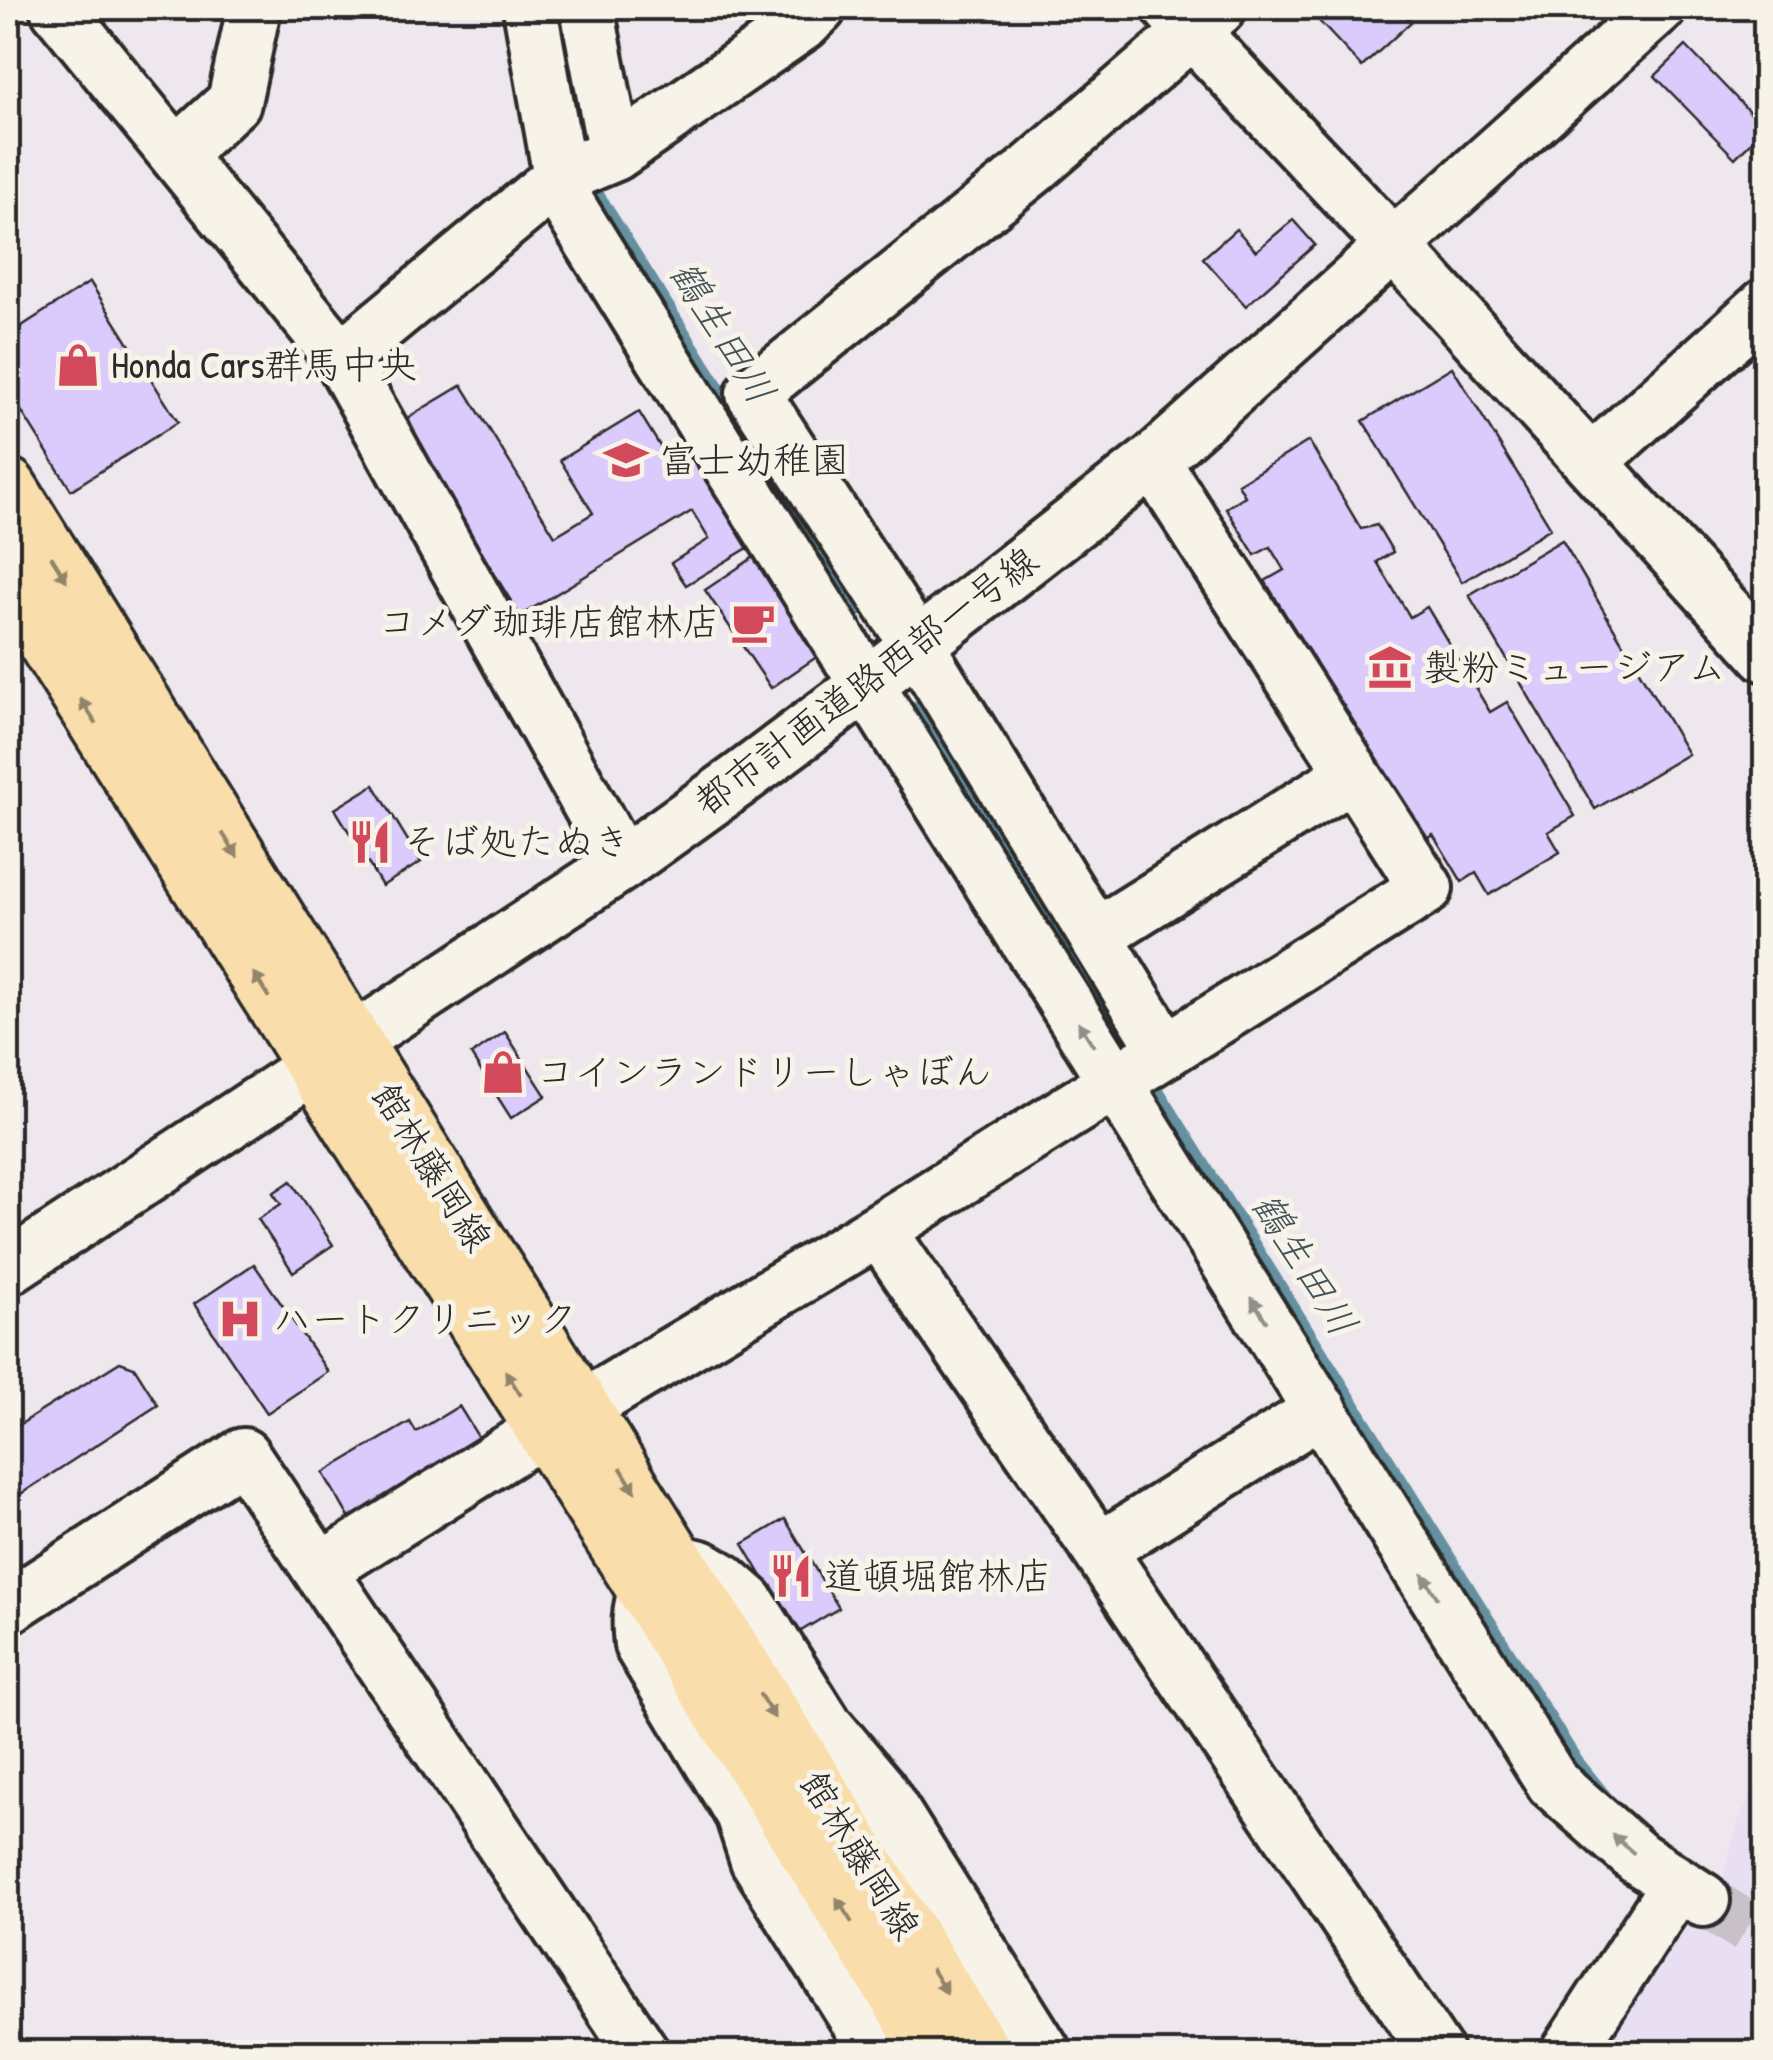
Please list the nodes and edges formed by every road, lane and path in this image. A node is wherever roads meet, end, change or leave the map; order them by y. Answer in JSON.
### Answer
{"nodes":[{"id":1,"x":57,"y":8,"type":"edge"},
{"id":2,"x":254,"y":8,"type":"edge"},
{"id":3,"x":530,"y":8,"type":"edge"},
{"id":4,"x":587,"y":8,"type":"edge"},
{"id":5,"x":819,"y":8,"type":"edge"},
{"id":6,"x":1659,"y":8,"type":"edge"},
{"id":7,"x":1193,"y":15,"type":"edge"},
{"id":8,"x":177,"y":154,"type":"junction"},
{"id":9,"x":615,"y":154,"type":"junction"},
{"id":10,"x":560,"y":177,"type":"junction"},
{"id":11,"x":1393,"y":244,"type":"junction"},
{"id":12,"x":1766,"y":304,"type":"edge"},
{"id":13,"x":341,"y":358,"type":"junction"},
{"id":14,"x":1153,"y":461,"type":"junction"},
{"id":15,"x":1591,"y":462,"type":"junction"},
{"id":16,"x":8,"y":486,"type":"edge"},
{"id":17,"x":8,"y":584,"type":"edge"},
{"id":18,"x":917,"y":645,"type":"junction"},
{"id":19,"x":1766,"y":656,"type":"edge"},
{"id":20,"x":865,"y":686,"type":"junction"},
{"id":21,"x":1353,"y":774,"type":"junction"},
{"id":22,"x":622,"y":864,"type":"junction"},
{"id":23,"x":1095,"y":936,"type":"junction"},
{"id":24,"x":333,"y":1055,"type":"junction"},
{"id":25,"x":1141,"y":1066,"type":"junction"},
{"id":26,"x":879,"y":1230,"type":"junction"},
{"id":27,"x":8,"y":1268,"type":"edge"},
{"id":28,"x":1321,"y":1410,"type":"junction"},
{"id":29,"x":563,"y":1418,"type":"junction"},
{"id":30,"x":1099,"y":1550,"type":"junction"},
{"id":31,"x":320,"y":1570,"type":"junction"},
{"id":32,"x":661,"y":1576,"type":"junction"},
{"id":33,"x":11,"y":1598,"type":"edge"},
{"id":34,"x":642,"y":2052,"type":"edge"},
{"id":35,"x":877,"y":2052,"type":"edge"},
{"id":36,"x":932,"y":2052,"type":"edge"},
{"id":37,"x":983,"y":2052,"type":"edge"},
{"id":38,"x":1044,"y":2052,"type":"edge"},
{"id":39,"x":1436,"y":2052,"type":"edge"},
{"id":40,"x":1568,"y":2052,"type":"edge"}],
"edges":[{"from":1,"to":8,"type":"street"},
{"from":2,"to":8,"type":"street"},
{"from":3,"to":10,"type":"street"},
{"from":4,"to":9,"type":"street"},
{"from":5,"to":9,"type":"street"},
{"from":6,"to":11,"type":"street","name":"都市計画道路西部一号線"},
{"from":7,"to":11,"type":"street"},
{"from":7,"to":18,"type":"street"},
{"from":8,"to":13,"type":"street"},
{"from":9,"to":10,"type":"street"},
{"from":10,"to":13,"type":"street"},
{"from":10,"to":20,"type":"street"},
{"from":11,"to":14,"type":"street","name":"都市計画道路西部一号線"},
{"from":11,"to":15,"type":"street"},
{"from":12,"to":15,"type":"street"},
{"from":13,"to":22,"type":"street"},
{"from":14,"to":18,"type":"street","name":"都市計画道路西部一号線"},
{"from":14,"to":21,"type":"street"},
{"from":15,"to":19,"type":"street"},
{"from":16,"to":24,"type":"main road","name":"館林藤岡線","one_way":true},
{"from":24,"to":17,"type":"main road","name":"館林藤岡線","one_way":true},
{"from":18,"to":20,"type":"street","name":"都市計画道路西部一号線"},
{"from":18,"to":23,"type":"street"},
{"from":20,"to":22,"type":"street","name":"都市計画道路西部一号線"},
{"from":25,"to":20,"type":"street","one_way":true},
{"from":21,"to":23,"type":"street"},
{"from":21,"to":25,"type":"street"},
{"from":22,"to":24,"type":"street","name":"都市計画道路西部一号線"},
{"from":23,"to":25,"type":"street"},
{"from":24,"to":27,"type":"street","name":"都市計画道路西部一号線"},
{"from":24,"to":29,"type":"main road","name":"館林藤岡線"},
{"from":25,"to":26,"type":"street"},
{"from":28,"to":25,"type":"street","one_way":true},
{"from":26,"to":29,"type":"street"},
{"from":26,"to":30,"type":"street"},
{"from":28,"to":30,"type":"street"},
{"from":40,"to":28,"type":"street","one_way":true},
{"from":29,"to":31,"type":"street"},
{"from":29,"to":32,"type":"main road","name":"館林藤岡線"},
{"from":30,"to":39,"type":"street"},
{"from":31,"to":33,"type":"street"},
{"from":31,"to":34,"type":"street"},
{"from":32,"to":35,"type":"street"},
{"from":36,"to":32,"type":"main road","name":"館林藤岡線","one_way":true},
{"from":32,"to":37,"type":"main road","name":"館林藤岡線","one_way":true},
{"from":32,"to":38,"type":"street"}]}
